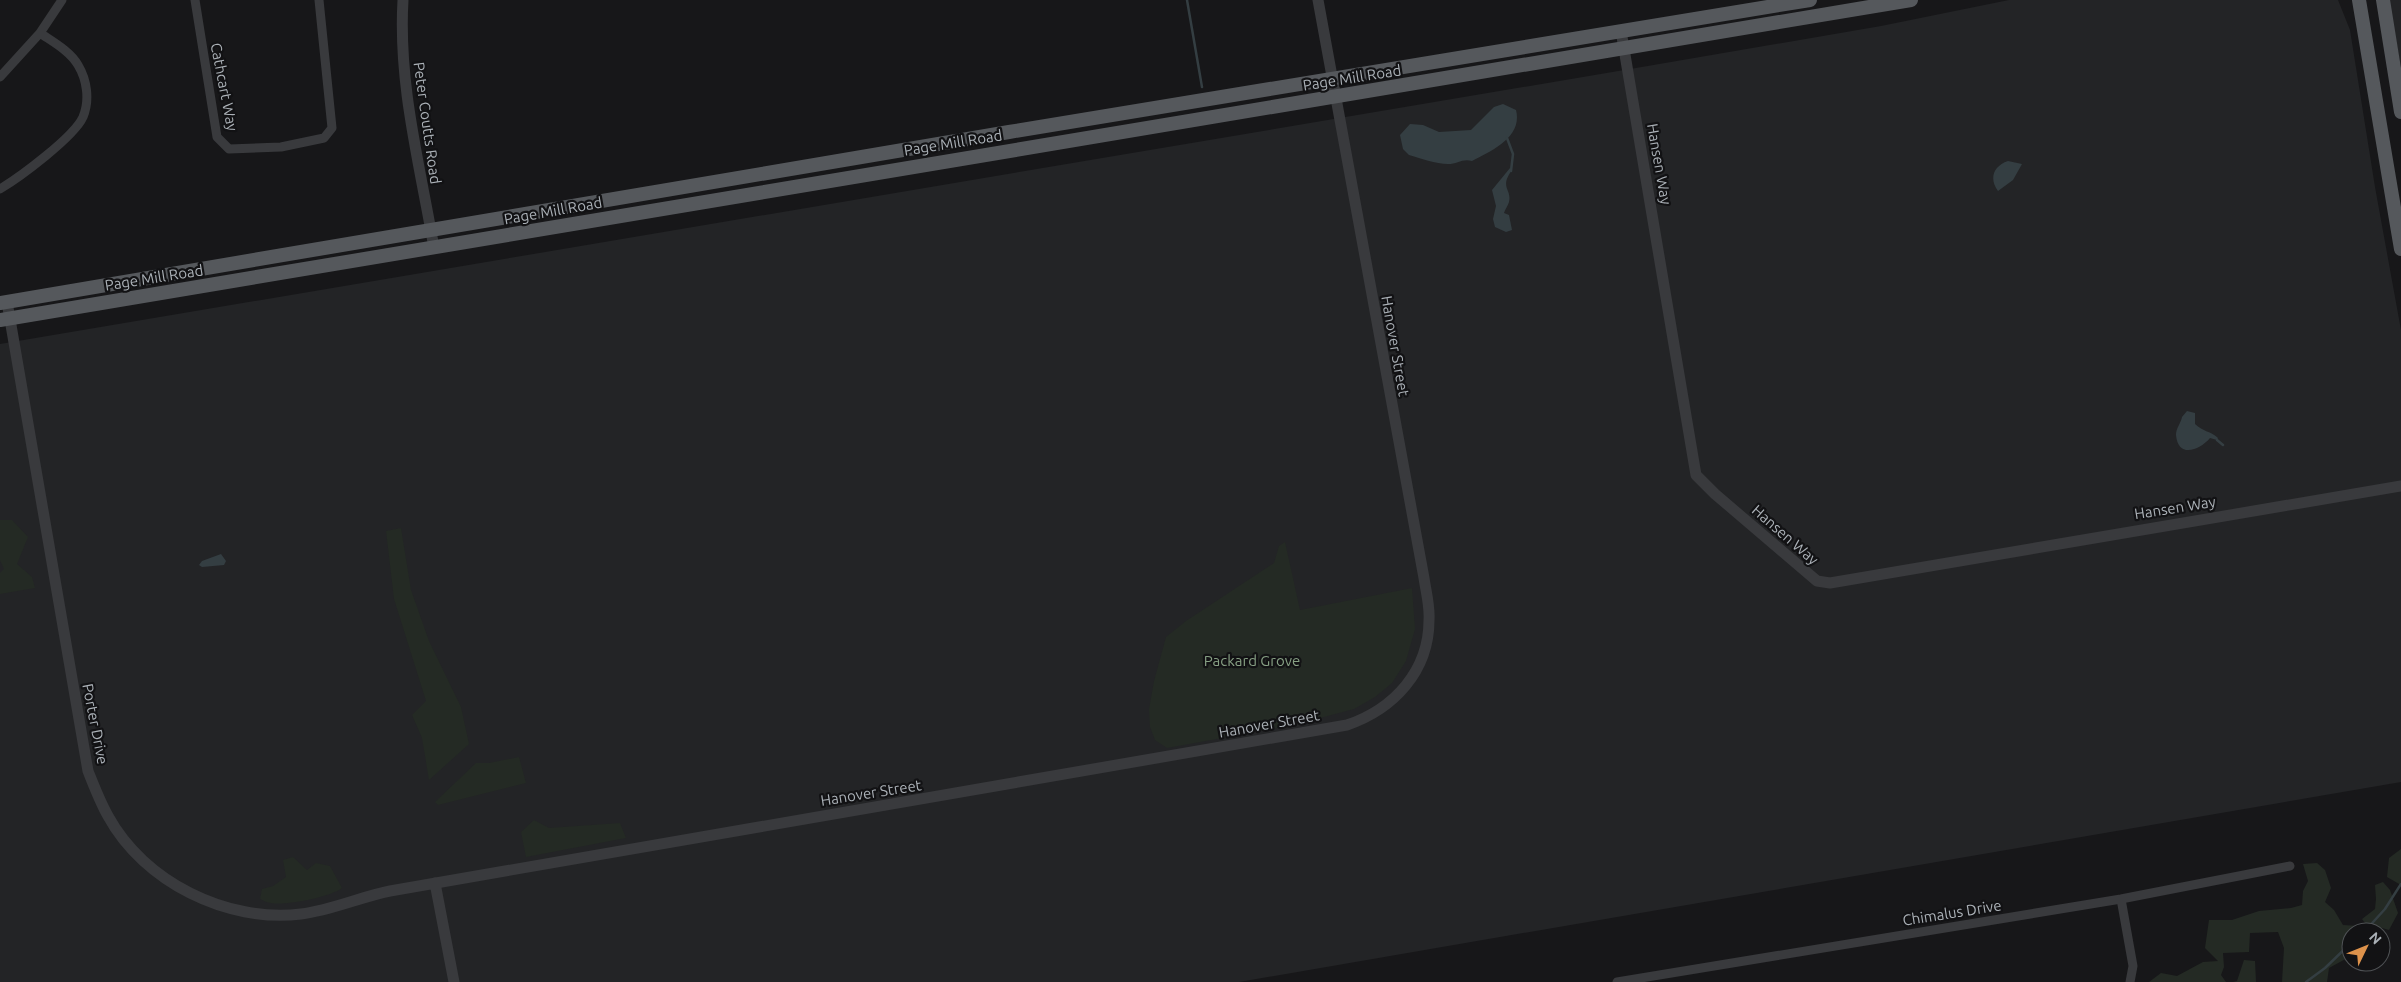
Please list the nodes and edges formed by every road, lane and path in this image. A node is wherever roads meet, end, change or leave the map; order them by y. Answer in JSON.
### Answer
{"nodes":[{"id":1,"x":62,"y":0,"type":"edge"},
{"id":2,"x":195,"y":0,"type":"edge"},
{"id":3,"x":319,"y":0,"type":"edge"},
{"id":4,"x":402,"y":0,"type":"edge"},
{"id":5,"x":1318,"y":0,"type":"edge"},
{"id":6,"x":1810,"y":0,"type":"edge"},
{"id":7,"x":1911,"y":0,"type":"edge"},
{"id":8,"x":2359,"y":0,"type":"edge"},
{"id":9,"x":2383,"y":0,"type":"edge"},
{"id":10,"x":1622,"y":31,"type":"junction"},
{"id":11,"x":40,"y":33,"type":"junction"},
{"id":12,"x":1624,"y":48,"type":"junction"},
{"id":13,"x":2397,"y":59,"type":"edge"},
{"id":14,"x":0,"y":77,"type":"edge"},
{"id":15,"x":1332,"y":78,"type":"junction"},
{"id":16,"x":1335,"y":97,"type":"junction"},
{"id":17,"x":2401,"y":112,"type":"edge"},
{"id":18,"x":879,"y":154,"type":"junction"},
{"id":19,"x":863,"y":175,"type":"junction"},
{"id":20,"x":2395,"y":182,"type":"edge"},
{"id":21,"x":0,"y":189,"type":"edge"},
{"id":22,"x":431,"y":230,"type":"junction"},
{"id":23,"x":434,"y":248,"type":"junction"},
{"id":24,"x":2401,"y":249,"type":"edge"},
{"id":25,"x":4,"y":303,"type":"edge"},
{"id":26,"x":5,"y":319,"type":"edge"},
{"id":27,"x":2401,"y":486,"type":"edge"},
{"id":28,"x":2290,"y":866,"type":"dead end"},
{"id":29,"x":435,"y":883,"type":"junction"},
{"id":30,"x":2121,"y":899,"type":"junction"},
{"id":31,"x":454,"y":982,"type":"edge"},
{"id":32,"x":1616,"y":982,"type":"edge"},
{"id":33,"x":2130,"y":982,"type":"edge"}],
"edges":[{"from":1,"to":11,"type":"street"},
{"from":2,"to":3,"type":"street","name":"Cathcart Way"},
{"from":4,"to":22,"type":"street","name":"Peter Coutts Road"},
{"from":5,"to":15,"type":"street","name":"Hanover Street"},
{"from":6,"to":10,"type":"main road","name":"Page Mill Road"},
{"from":7,"to":12,"type":"main road","name":"Page Mill Road"},
{"from":8,"to":20,"type":"main road"},
{"from":9,"to":13,"type":"main road"},
{"from":10,"to":12,"type":"street","name":"Hansen Way"},
{"from":10,"to":15,"type":"main road","name":"Page Mill Road"},
{"from":11,"to":14,"type":"street"},
{"from":11,"to":21,"type":"street"},
{"from":12,"to":16,"type":"main road","name":"Page Mill Road"},
{"from":12,"to":27,"type":"street","name":"Hansen Way"},
{"from":13,"to":17,"type":"main road"},
{"from":15,"to":16,"type":"street","name":"Hanover Street"},
{"from":15,"to":18,"type":"main road","name":"Page Mill Road"},
{"from":16,"to":19,"type":"main road","name":"Page Mill Road"},
{"from":16,"to":29,"type":"street","name":"Hanover Street"},
{"from":18,"to":19,"type":"main road"},
{"from":18,"to":22,"type":"main road","name":"Page Mill Road"},
{"from":19,"to":23,"type":"main road","name":"Page Mill Road"},
{"from":20,"to":24,"type":"main road"},
{"from":22,"to":23,"type":"street","name":"Peter Coutts Road"},
{"from":22,"to":25,"type":"main road","name":"Page Mill Road"},
{"from":23,"to":26,"type":"main road","name":"Page Mill Road"},
{"from":25,"to":26,"type":"street","name":"Porter Drive"},
{"from":26,"to":29,"type":"street","name":"Porter Drive"},
{"from":28,"to":30,"type":"street","name":"Chimalus Drive"},
{"from":29,"to":31,"type":"street"},
{"from":30,"to":32,"type":"street","name":"Chimalus Drive"},
{"from":30,"to":33,"type":"street"}]}
